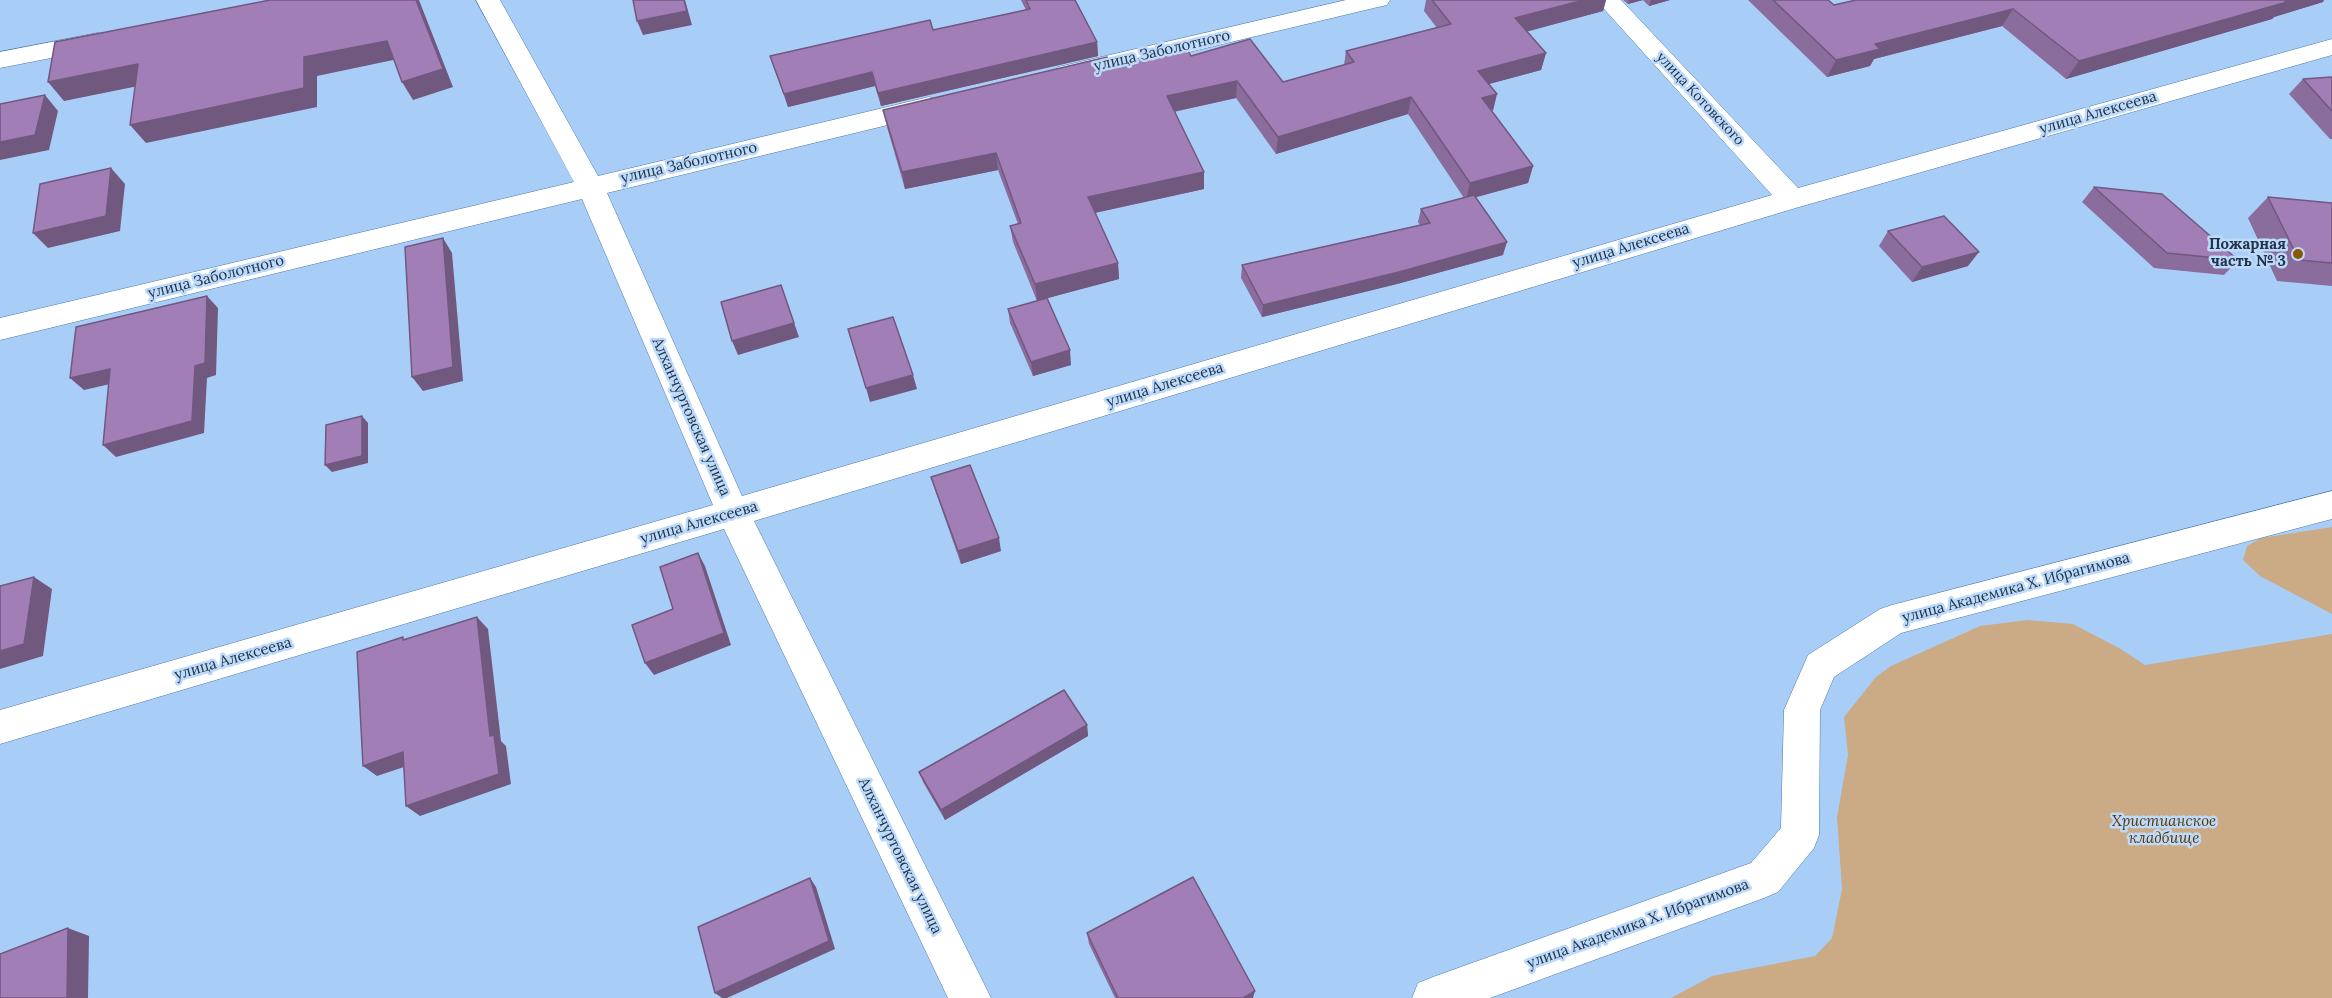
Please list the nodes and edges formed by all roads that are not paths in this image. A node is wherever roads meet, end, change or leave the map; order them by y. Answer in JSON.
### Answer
{"nodes":[{"id":1,"x":488,"y":0,"type":"edge"},
{"id":2,"x":1378,"y":0,"type":"edge"},
{"id":3,"x":1608,"y":0,"type":"edge"},
{"id":4,"x":116,"y":37,"type":"edge"},
{"id":5,"x":2332,"y":47,"type":"edge"},
{"id":6,"x":0,"y":60,"type":"edge"},
{"id":7,"x":1042,"y":79,"type":"edge"},
{"id":8,"x":949,"y":101,"type":"edge"},
{"id":9,"x":590,"y":186,"type":"junction"},
{"id":10,"x":1792,"y":199,"type":"junction"},
{"id":11,"x":0,"y":329,"type":"edge"},
{"id":12,"x":2332,"y":505,"type":"edge"},
{"id":13,"x":733,"y":513,"type":"junction"},
{"id":14,"x":0,"y":727,"type":"edge"},
{"id":15,"x":970,"y":998,"type":"edge"},
{"id":16,"x":1433,"y":998,"type":"edge"}],
"edges":[{"from":1,"to":9,"type":"street","name":"Алханчуртовская улица"},
{"from":2,"to":7,"type":"street","name":"улица Заболотного"},
{"from":3,"to":10,"type":"street","name":"улица Котовского"},
{"from":4,"to":6,"type":"street"},
{"from":5,"to":10,"type":"street","name":"улица Алексеева"},
{"from":8,"to":9,"type":"street","name":"улица Заболотного"},
{"from":9,"to":11,"type":"street","name":"улица Заболотного"},
{"from":9,"to":13,"type":"street","name":"Алханчуртовская улица"},
{"from":10,"to":13,"type":"street","name":"улица Алексеева"},
{"from":12,"to":16,"type":"street","name":"улица Академика Х. Ибрагимова"},
{"from":13,"to":14,"type":"street","name":"улица Алексеева"},
{"from":13,"to":15,"type":"street","name":"Алханчуртовская улица"}]}
